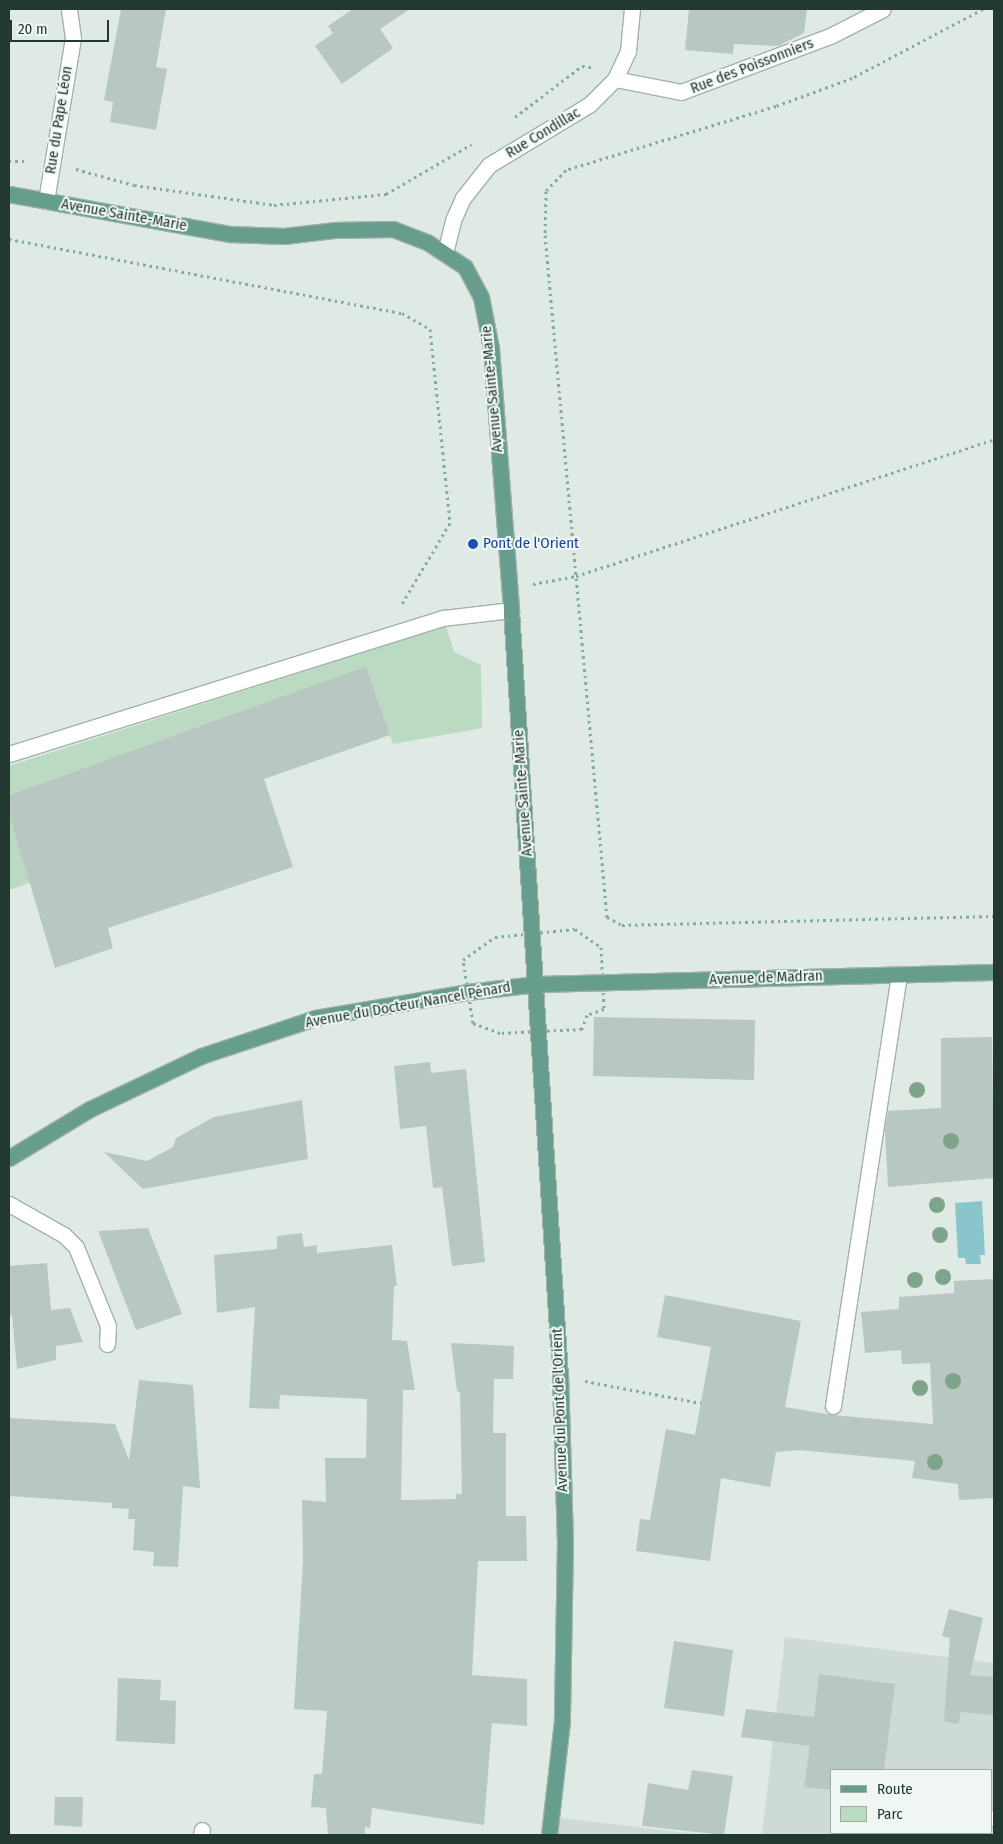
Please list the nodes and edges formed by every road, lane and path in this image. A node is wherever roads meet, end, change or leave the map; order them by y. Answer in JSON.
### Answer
{"nodes":[{"id":1,"x":69,"y":9,"type":"edge"},
{"id":2,"x":632,"y":9,"type":"edge"},
{"id":3,"x":883,"y":9,"type":"edge"},
{"id":4,"x":983,"y":9,"type":"edge"},
{"id":5,"x":615,"y":79,"type":"junction"},
{"id":6,"x":513,"y":119,"type":"dead end"},
{"id":7,"x":480,"y":140,"type":"dead end"},
{"id":8,"x":9,"y":161,"type":"edge"},
{"id":9,"x":52,"y":164,"type":"junction"},
{"id":10,"x":9,"y":194,"type":"edge"},
{"id":11,"x":46,"y":201,"type":"junction"},
{"id":12,"x":9,"y":239,"type":"edge"},
{"id":13,"x":446,"y":253,"type":"junction"},
{"id":14,"x":994,"y":439,"type":"edge"},
{"id":15,"x":576,"y":576,"type":"junction"},
{"id":16,"x":508,"y":588,"type":"junction"},
{"id":17,"x":511,"y":610,"type":"junction"},
{"id":18,"x":383,"y":637,"type":"junction"},
{"id":19,"x":9,"y":754,"type":"edge"},
{"id":20,"x":994,"y":916,"type":"edge"},
{"id":21,"x":994,"y":972,"type":"edge"},
{"id":22,"x":899,"y":975,"type":"junction"},
{"id":23,"x":537,"y":984,"type":"junction"},
{"id":24,"x":9,"y":1158,"type":"edge"},
{"id":25,"x":9,"y":1204,"type":"edge"},
{"id":26,"x":107,"y":1344,"type":"dead end"},
{"id":27,"x":560,"y":1375,"type":"junction"},
{"id":28,"x":701,"y":1403,"type":"dead end"},
{"id":29,"x":833,"y":1406,"type":"dead end"},
{"id":30,"x":549,"y":1835,"type":"edge"}],
"edges":[{"from":1,"to":9,"type":"street","name":"Rue du Pape Léon"},
{"from":2,"to":5,"type":"street","name":"Rue Condillac"},
{"from":3,"to":5,"type":"street","name":"Rue des Poissonniers"},
{"from":4,"to":15,"type":"path"},
{"from":5,"to":6,"type":"path"},
{"from":5,"to":13,"type":"street","name":"Rue Condillac"},
{"from":7,"to":9,"type":"path"},
{"from":8,"to":9,"type":"path"},
{"from":9,"to":11,"type":"street","name":"Rue du Pape Léon"},
{"from":10,"to":11,"type":"main road","name":"Avenue Sainte-Marie"},
{"from":11,"to":13,"type":"main road","name":"Avenue Sainte-Marie"},
{"from":12,"to":18,"type":"path"},
{"from":13,"to":16,"type":"main road","name":"Avenue Sainte-Marie"},
{"from":14,"to":15,"type":"path"},
{"from":15,"to":16,"type":"path"},
{"from":15,"to":20,"type":"path"},
{"from":16,"to":17,"type":"main road","name":"Avenue Sainte-Marie"},
{"from":17,"to":18,"type":"street"},
{"from":17,"to":23,"type":"main road","name":"Avenue Sainte-Marie"},
{"from":18,"to":19,"type":"street"},
{"from":21,"to":22,"type":"main road","name":"Avenue de Madran"},
{"from":22,"to":23,"type":"main road","name":"Avenue de Madran"},
{"from":22,"to":29,"type":"street"},
{"from":23,"to":24,"type":"main road","name":"Avenue du Docteur Nancel Pénard"},
{"from":23,"to":27,"type":"main road","name":"Avenue du Pont de l'Orient"},
{"from":25,"to":26,"type":"street"},
{"from":27,"to":28,"type":"path"},
{"from":27,"to":30,"type":"main road","name":"Avenue du Pont de l'Orient"}]}
